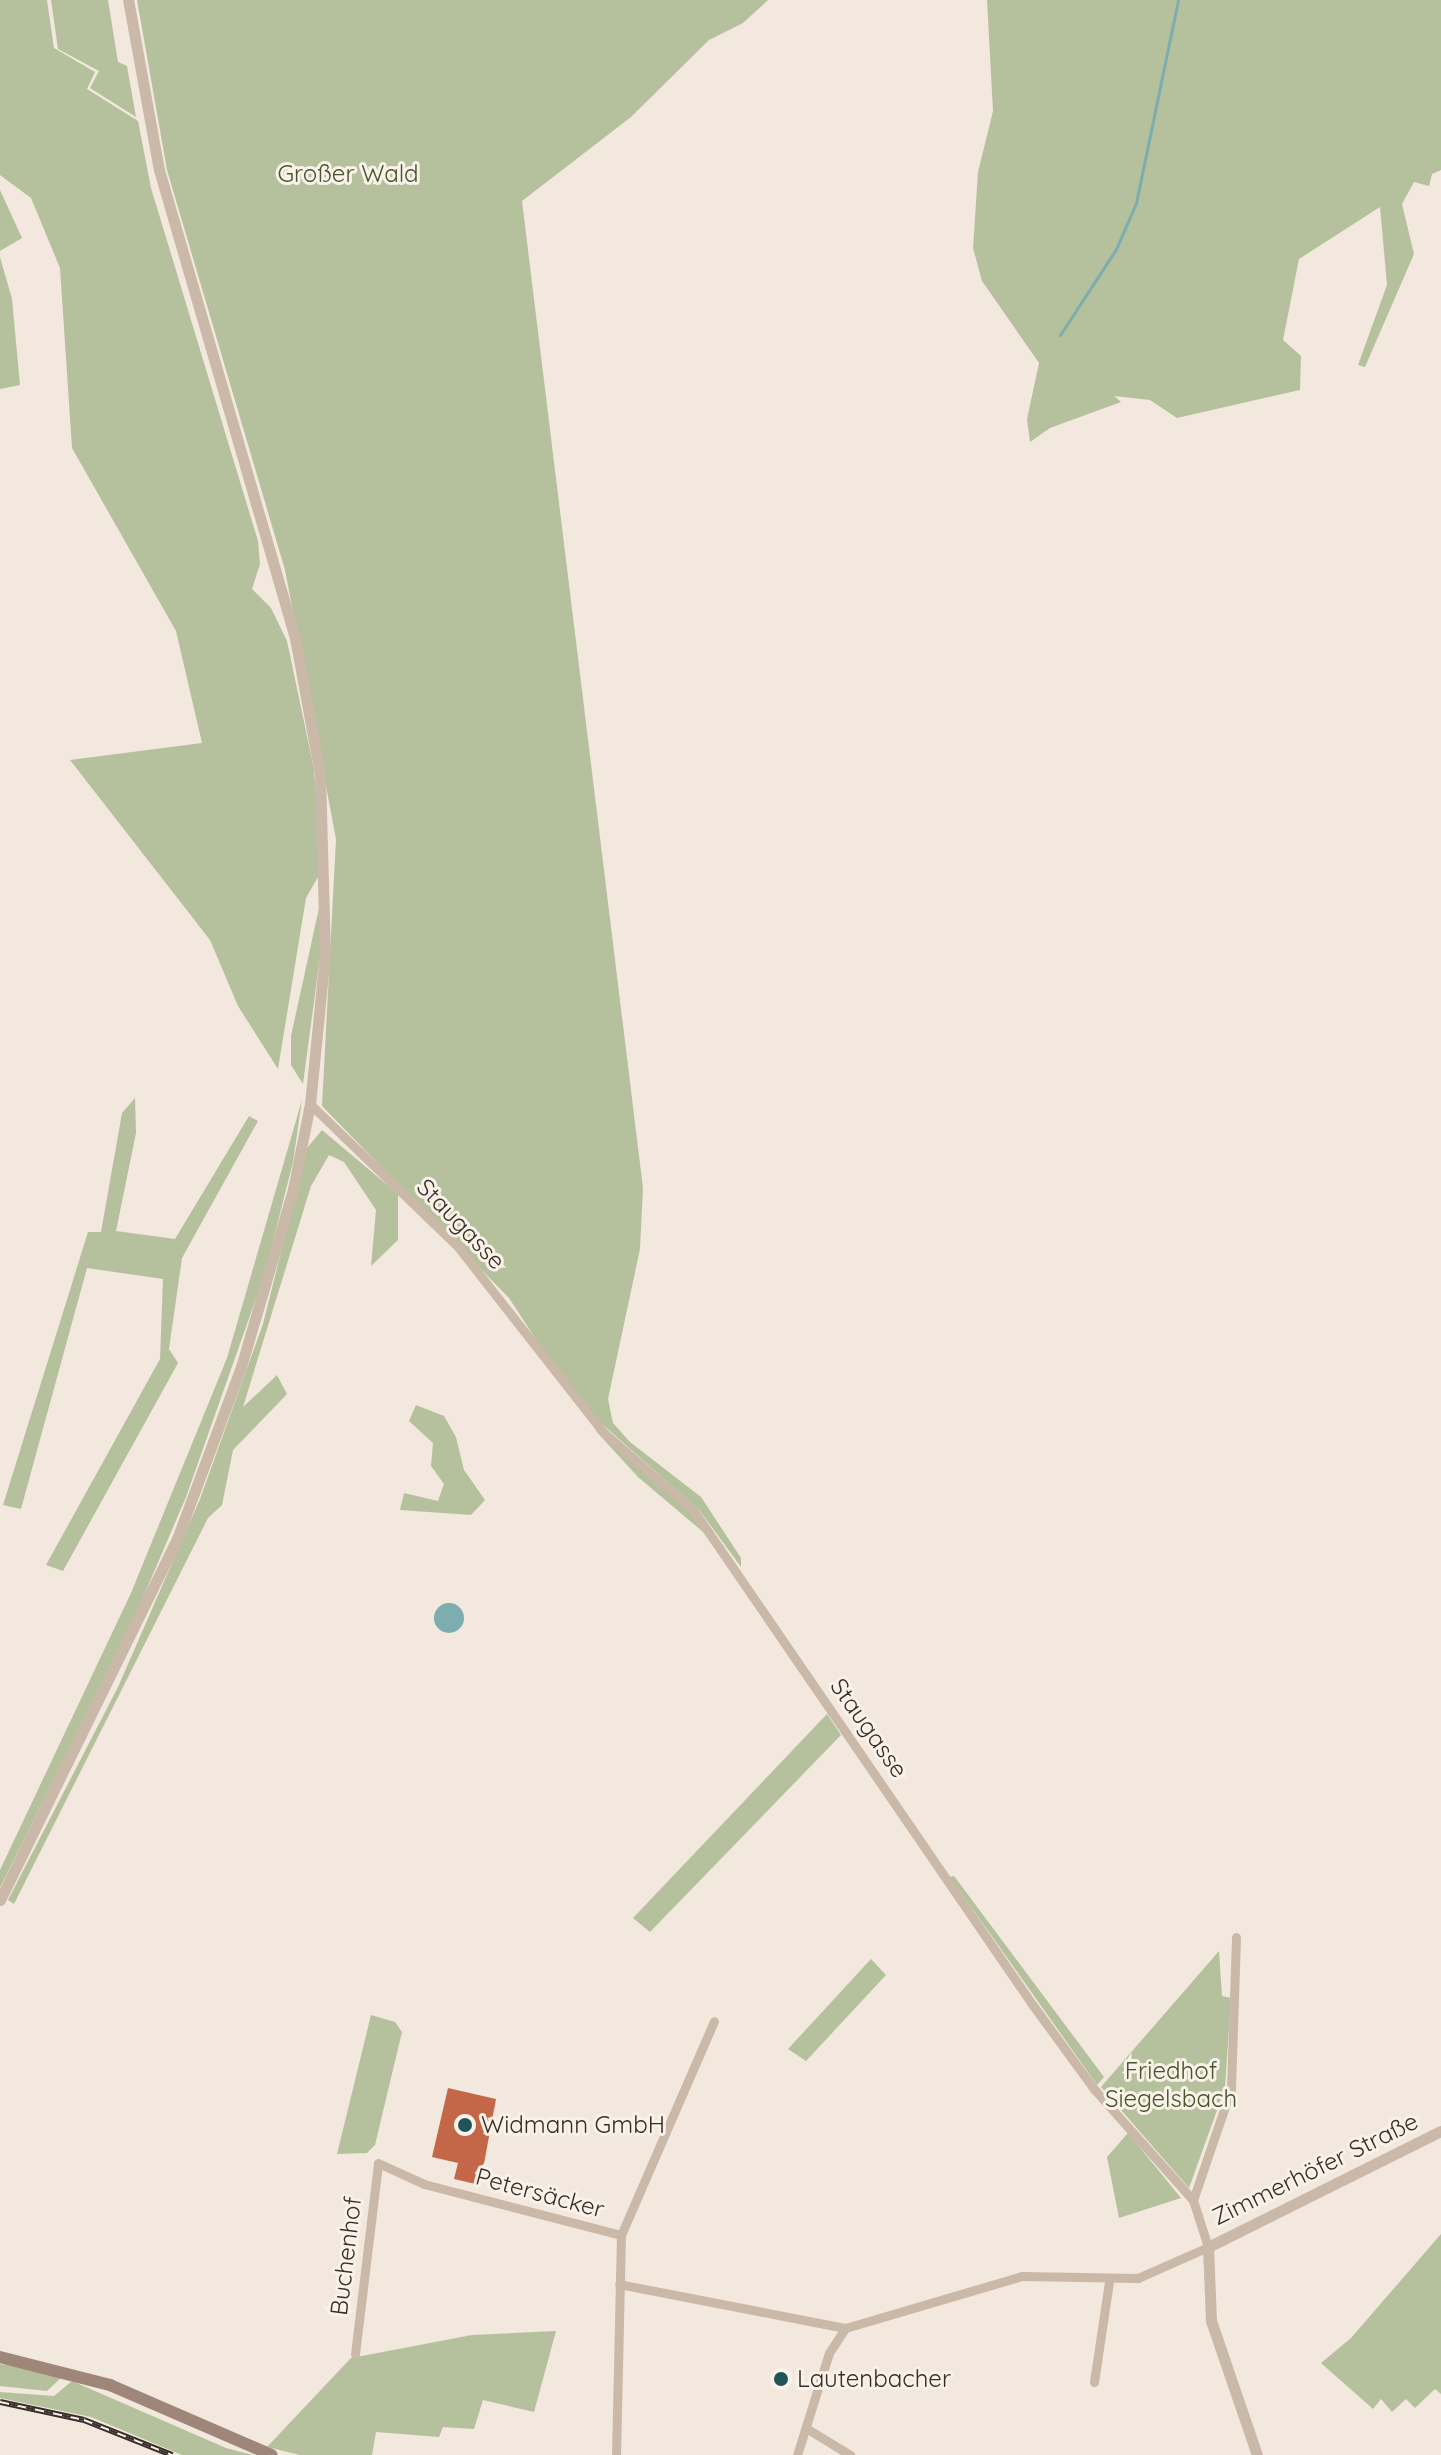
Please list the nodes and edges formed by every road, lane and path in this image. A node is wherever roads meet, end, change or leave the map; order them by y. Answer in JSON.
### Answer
{"nodes":[{"id":1,"x":128,"y":0,"type":"edge"},
{"id":2,"x":310,"y":1104,"type":"junction"},
{"id":3,"x":0,"y":1900,"type":"edge"},
{"id":4,"x":1236,"y":1937,"type":"dead end"},
{"id":5,"x":714,"y":2021,"type":"dead end"},
{"id":6,"x":1441,"y":2131,"type":"edge"},
{"id":7,"x":378,"y":2163,"type":"joint"},
{"id":8,"x":1193,"y":2200,"type":"junction"},
{"id":9,"x":621,"y":2235,"type":"junction"},
{"id":10,"x":1208,"y":2247,"type":"junction"},
{"id":11,"x":1109,"y":2282,"type":"junction"},
{"id":12,"x":619,"y":2284,"type":"junction"},
{"id":13,"x":845,"y":2328,"type":"junction"},
{"id":14,"x":355,"y":2354,"type":"dead end"},
{"id":15,"x":0,"y":2357,"type":"edge"},
{"id":16,"x":1094,"y":2382,"type":"dead end"},
{"id":17,"x":806,"y":2428,"type":"junction"},
{"id":18,"x":272,"y":2455,"type":"edge"},
{"id":19,"x":616,"y":2455,"type":"edge"},
{"id":20,"x":797,"y":2455,"type":"edge"},
{"id":21,"x":850,"y":2455,"type":"edge"},
{"id":22,"x":1257,"y":2455,"type":"edge"}],
"edges":[{"from":1,"to":2,"type":"street"},
{"from":2,"to":3,"type":"street"},
{"from":2,"to":8,"type":"street","name":"Staugasse"},
{"from":4,"to":8,"type":"street"},
{"from":5,"to":9,"type":"street"},
{"from":6,"to":10,"type":"street","name":"Zimmerhöfer Straße"},
{"from":7,"to":9,"type":"street","name":"Petersäcker"},
{"from":7,"to":14,"type":"street","name":"Buchenhof"},
{"from":8,"to":10,"type":"street","name":"Staugasse"},
{"from":9,"to":12,"type":"street","name":"Petersäcker"},
{"from":10,"to":11,"type":"street"},
{"from":10,"to":22,"type":"street","name":"Staugasse"},
{"from":11,"to":13,"type":"street"},
{"from":11,"to":16,"type":"street"},
{"from":12,"to":13,"type":"street"},
{"from":12,"to":19,"type":"street","name":"Petersäcker"},
{"from":13,"to":17,"type":"street"},
{"from":15,"to":18,"type":"main road"},
{"from":17,"to":20,"type":"street"},
{"from":17,"to":21,"type":"street"}]}
